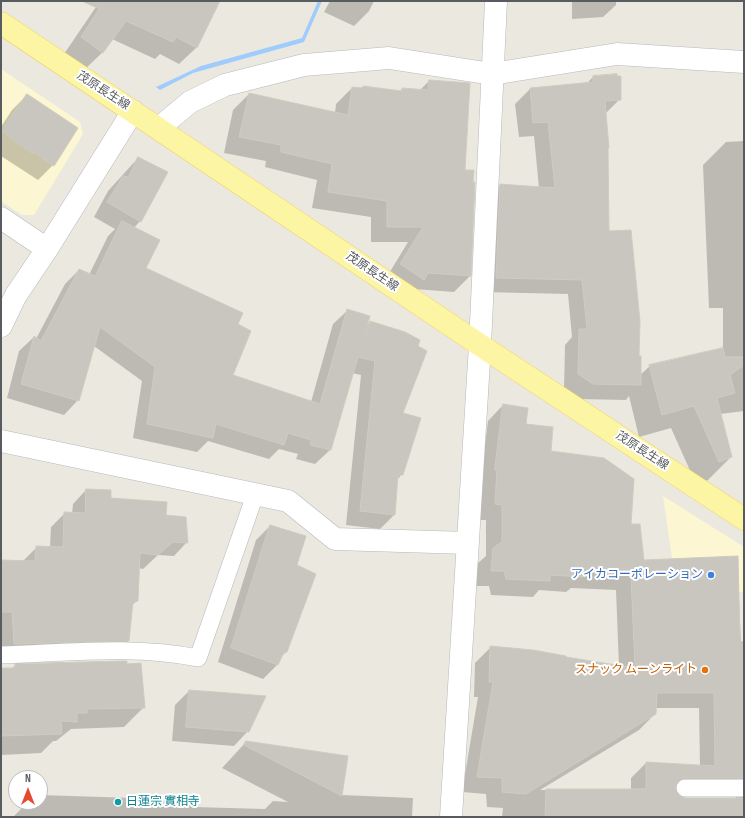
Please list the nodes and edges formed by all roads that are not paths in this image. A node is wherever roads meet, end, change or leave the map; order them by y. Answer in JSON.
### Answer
{"nodes":[{"id":1,"x":496,"y":1,"type":"edge"},
{"id":2,"x":1,"y":23,"type":"edge"},
{"id":3,"x":744,"y":62,"type":"edge"},
{"id":4,"x":492,"y":74,"type":"junction"},
{"id":5,"x":133,"y":111,"type":"junction"},
{"id":6,"x":159,"y":128,"type":"junction"},
{"id":7,"x":1,"y":218,"type":"edge"},
{"id":8,"x":47,"y":249,"type":"junction"},
{"id":9,"x":1,"y":326,"type":"edge"},
{"id":10,"x":480,"y":345,"type":"junction"},
{"id":11,"x":1,"y":441,"type":"edge"},
{"id":12,"x":255,"y":495,"type":"junction"},
{"id":13,"x":744,"y":519,"type":"edge"},
{"id":14,"x":468,"y":543,"type":"junction"},
{"id":15,"x":1,"y":655,"type":"edge"},
{"id":16,"x":685,"y":788,"type":"dead end"},
{"id":17,"x":744,"y":788,"type":"edge"},
{"id":18,"x":451,"y":817,"type":"edge"}],
"edges":[{"from":1,"to":4,"type":"street"},
{"from":2,"to":5,"type":"main road","name":"茂原長生線"},
{"from":3,"to":4,"type":"street"},
{"from":4,"to":6,"type":"street"},
{"from":4,"to":10,"type":"street"},
{"from":5,"to":6,"type":"main road","name":"茂原長生線"},
{"from":5,"to":8,"type":"street"},
{"from":6,"to":10,"type":"main road","name":"茂原長生線"},
{"from":7,"to":8,"type":"street"},
{"from":8,"to":9,"type":"street"},
{"from":10,"to":13,"type":"main road","name":"茂原長生線"},
{"from":10,"to":14,"type":"street"},
{"from":11,"to":12,"type":"street"},
{"from":12,"to":14,"type":"street"},
{"from":12,"to":15,"type":"lane"},
{"from":14,"to":18,"type":"street"},
{"from":16,"to":17,"type":"lane"}]}
